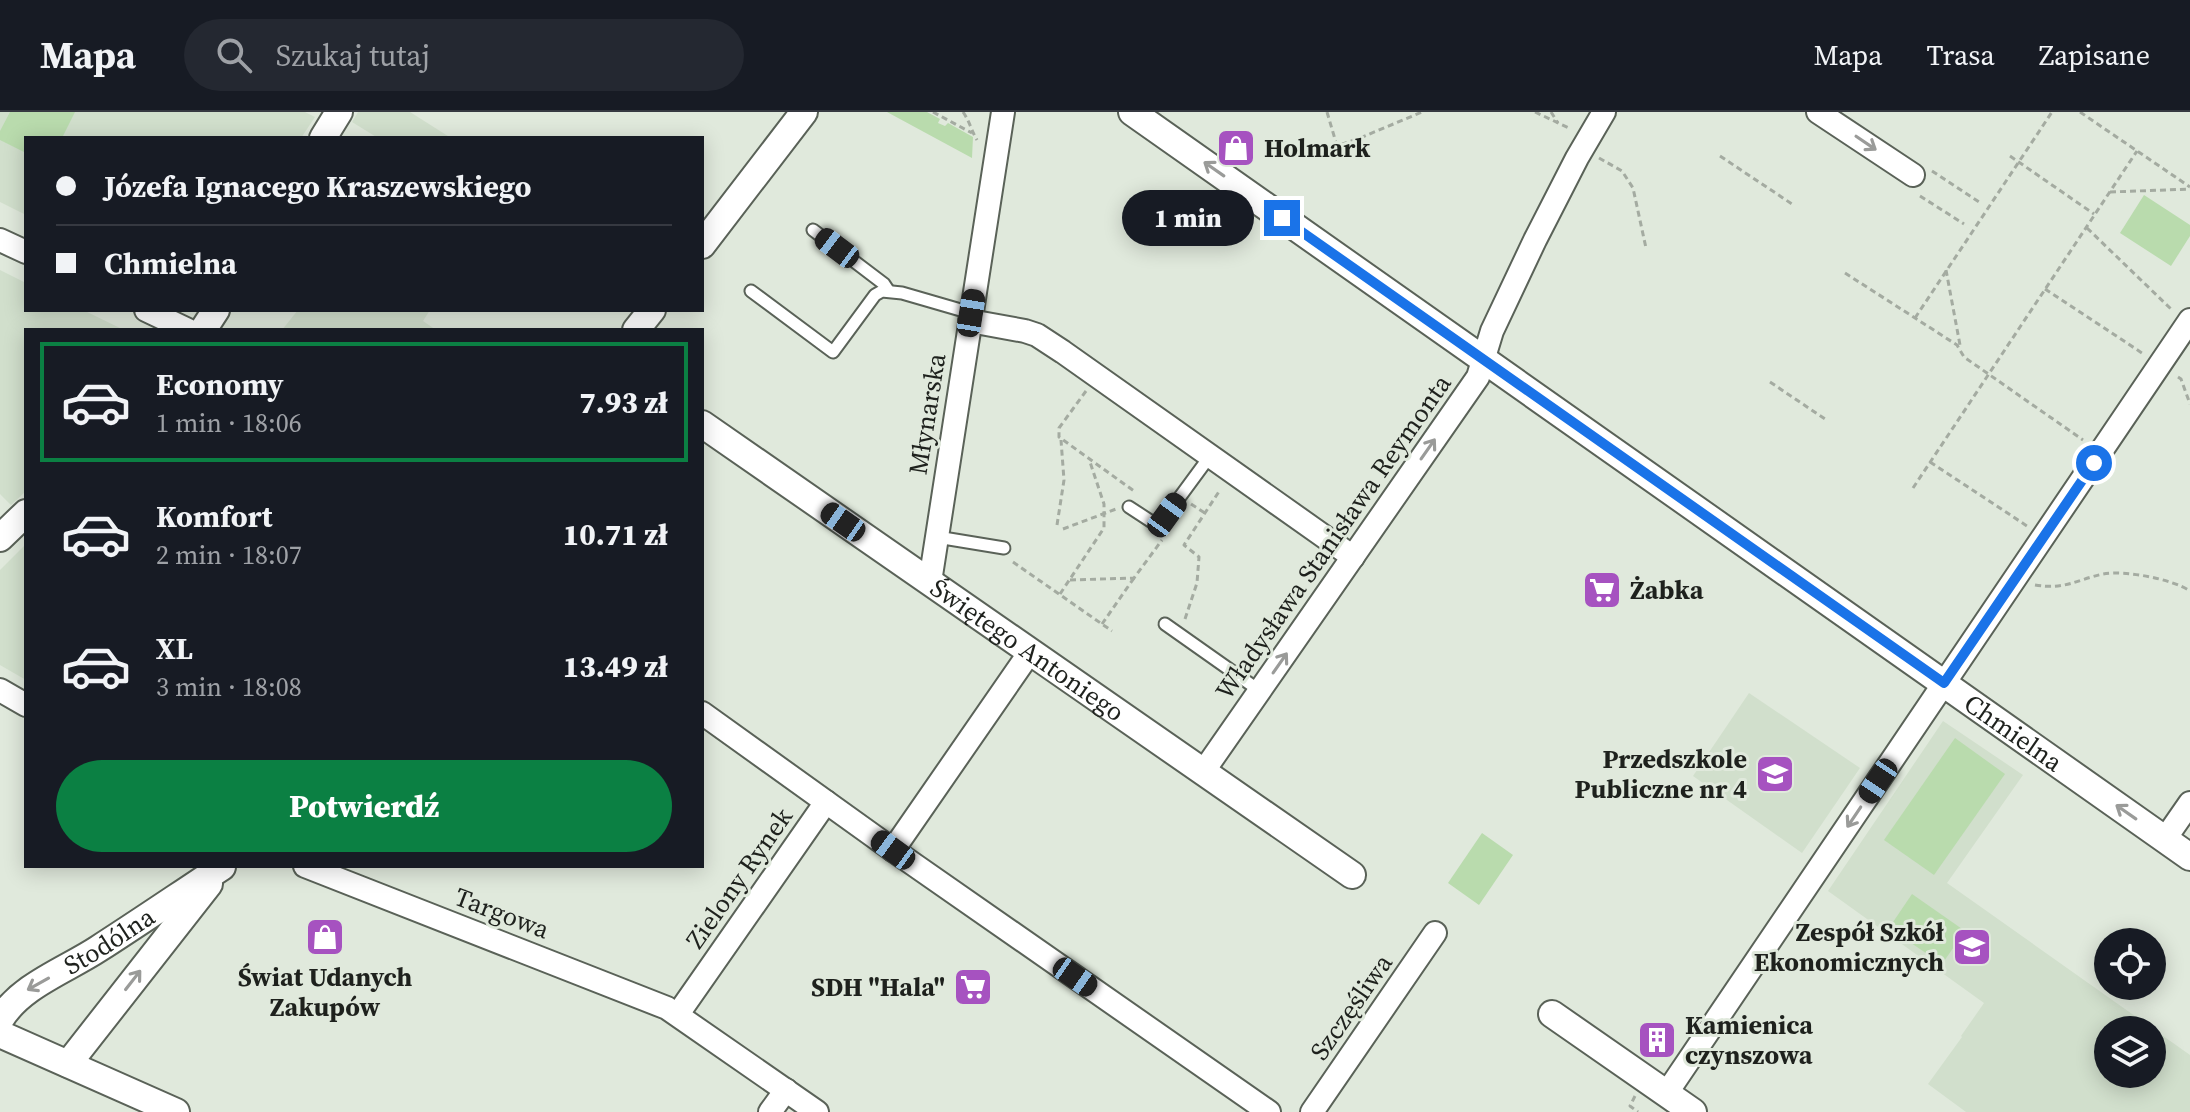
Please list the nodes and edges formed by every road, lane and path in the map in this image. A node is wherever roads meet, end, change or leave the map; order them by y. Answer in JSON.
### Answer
{"nodes":[{"id":1,"x":339,"y":112,"type":"edge"},
{"id":2,"x":804,"y":112,"type":"edge"},
{"id":3,"x":933,"y":112,"type":"edge"},
{"id":4,"x":963,"y":112,"type":"edge"},
{"id":5,"x":1003,"y":112,"type":"edge"},
{"id":6,"x":1132,"y":112,"type":"edge"},
{"id":7,"x":1327,"y":112,"type":"edge"},
{"id":8,"x":1422,"y":112,"type":"edge"},
{"id":9,"x":1535,"y":112,"type":"edge"},
{"id":10,"x":1551,"y":112,"type":"edge"},
{"id":11,"x":1604,"y":112,"type":"edge"},
{"id":12,"x":1818,"y":112,"type":"edge"},
{"id":13,"x":2052,"y":112,"type":"edge"},
{"id":14,"x":2080,"y":112,"type":"edge"},
{"id":15,"x":1558,"y":123,"type":"junction"},
{"id":16,"x":972,"y":133,"type":"junction"},
{"id":17,"x":324,"y":136,"type":"edge"},
{"id":18,"x":977,"y":138,"type":"dead end"},
{"id":19,"x":1581,"y":140,"type":"junction"},
{"id":20,"x":2137,"y":151,"type":"junction"},
{"id":21,"x":1720,"y":156,"type":"dead end"},
{"id":22,"x":2010,"y":156,"type":"dead end"},
{"id":23,"x":2020,"y":162,"type":"junction"},
{"id":24,"x":1921,"y":180,"type":"junction"},
{"id":25,"x":2190,"y":188,"type":"edge"},
{"id":26,"x":2110,"y":192,"type":"junction"},
{"id":27,"x":1979,"y":202,"type":"dead end"},
{"id":28,"x":1792,"y":204,"type":"dead end"},
{"id":29,"x":2094,"y":214,"type":"junction"},
{"id":30,"x":1964,"y":224,"type":"dead end"},
{"id":31,"x":2086,"y":227,"type":"junction"},
{"id":32,"x":813,"y":230,"type":"dead end"},
{"id":33,"x":0,"y":240,"type":"edge"},
{"id":34,"x":704,"y":242,"type":"edge"},
{"id":35,"x":1646,"y":248,"type":"dead end"},
{"id":36,"x":24,"y":251,"type":"edge"},
{"id":37,"x":1946,"y":270,"type":"junction"},
{"id":38,"x":1845,"y":273,"type":"dead end"},
{"id":39,"x":2045,"y":289,"type":"junction"},
{"id":40,"x":888,"y":290,"type":"junction"},
{"id":41,"x":751,"y":291,"type":"dead end"},
{"id":42,"x":150,"y":312,"type":"edge"},
{"id":43,"x":650,"y":312,"type":"edge"},
{"id":44,"x":971,"y":317,"type":"junction"},
{"id":45,"x":1915,"y":318,"type":"junction"},
{"id":46,"x":184,"y":328,"type":"edge"},
{"id":47,"x":638,"y":328,"type":"edge"},
{"id":48,"x":2185,"y":329,"type":"edge"},
{"id":49,"x":1961,"y":349,"type":"junction"},
{"id":50,"x":1484,"y":359,"type":"junction"},
{"id":51,"x":2160,"y":365,"type":"junction"},
{"id":52,"x":1988,"y":374,"type":"junction"},
{"id":53,"x":1770,"y":382,"type":"dead end"},
{"id":54,"x":1089,"y":388,"type":"dead end"},
{"id":55,"x":2190,"y":404,"type":"edge"},
{"id":56,"x":1828,"y":421,"type":"dead end"},
{"id":57,"x":704,"y":425,"type":"edge"},
{"id":58,"x":1061,"y":440,"type":"junction"},
{"id":59,"x":2101,"y":452,"type":"junction"},
{"id":60,"x":1210,"y":456,"type":"junction"},
{"id":61,"x":1090,"y":460,"type":"junction"},
{"id":62,"x":1930,"y":462,"type":"junction"},
{"id":63,"x":1221,"y":488,"type":"dead end"},
{"id":64,"x":1913,"y":488,"type":"dead end"},
{"id":65,"x":1139,"y":494,"type":"dead end"},
{"id":66,"x":1196,"y":494,"type":"dead end"},
{"id":67,"x":1123,"y":508,"type":"joint"},
{"id":68,"x":1105,"y":513,"type":"junction"},
{"id":69,"x":1205,"y":513,"type":"junction"},
{"id":70,"x":24,"y":515,"type":"edge"},
{"id":71,"x":1057,"y":525,"type":"dead end"},
{"id":72,"x":1063,"y":529,"type":"dead end"},
{"id":73,"x":937,"y":537,"type":"junction"},
{"id":74,"x":2043,"y":537,"type":"junction"},
{"id":75,"x":0,"y":538,"type":"edge"},
{"id":76,"x":1162,"y":541,"type":"dead end"},
{"id":77,"x":997,"y":547,"type":"joint"},
{"id":78,"x":1353,"y":557,"type":"junction"},
{"id":79,"x":1134,"y":578,"type":"junction"},
{"id":80,"x":1070,"y":580,"type":"junction"},
{"id":81,"x":930,"y":582,"type":"junction"},
{"id":82,"x":2013,"y":582,"type":"junction"},
{"id":83,"x":2190,"y":591,"type":"edge"},
{"id":84,"x":1060,"y":594,"type":"junction"},
{"id":85,"x":1102,"y":624,"type":"junction"},
{"id":86,"x":1165,"y":624,"type":"dead end"},
{"id":87,"x":1112,"y":631,"type":"dead end"},
{"id":88,"x":1179,"y":634,"type":"junction"},
{"id":89,"x":1030,"y":652,"type":"junction"},
{"id":90,"x":1944,"y":683,"type":"junction"},
{"id":91,"x":0,"y":690,"type":"edge"},
{"id":92,"x":1260,"y":691,"type":"junction"},
{"id":93,"x":24,"y":704,"type":"edge"},
{"id":94,"x":704,"y":714,"type":"edge"},
{"id":95,"x":1203,"y":772,"type":"junction"},
{"id":96,"x":826,"y":802,"type":"junction"},
{"id":97,"x":2190,"y":803,"type":"edge"},
{"id":98,"x":2165,"y":839,"type":"junction"},
{"id":99,"x":893,"y":850,"type":"junction"},
{"id":100,"x":2190,"y":857,"type":"edge"},
{"id":101,"x":221,"y":868,"type":"edge"},
{"id":102,"x":222,"y":868,"type":"edge"},
{"id":103,"x":310,"y":868,"type":"edge"},
{"id":104,"x":1352,"y":875,"type":"dead end"},
{"id":105,"x":1435,"y":933,"type":"dead end"},
{"id":106,"x":678,"y":1014,"type":"junction"},
{"id":107,"x":1552,"y":1014,"type":"dead end"},
{"id":108,"x":0,"y":1020,"type":"edge"},
{"id":109,"x":0,"y":1034,"type":"edge"},
{"id":110,"x":68,"y":1064,"type":"junction"},
{"id":111,"x":786,"y":1090,"type":"junction"},
{"id":112,"x":1666,"y":1094,"type":"junction"},
{"id":113,"x":176,"y":1112,"type":"edge"},
{"id":114,"x":770,"y":1112,"type":"edge"},
{"id":115,"x":817,"y":1112,"type":"edge"},
{"id":116,"x":1269,"y":1112,"type":"edge"},
{"id":117,"x":1312,"y":1112,"type":"edge"},
{"id":118,"x":1693,"y":1112,"type":"edge"}],
"edges":[{"from":1,"to":17,"type":"street"},
{"from":2,"to":34,"type":"street"},
{"from":3,"to":16,"type":"path"},
{"from":4,"to":16,"type":"path"},
{"from":5,"to":44,"type":"street","name":"Młynarska"},
{"from":50,"to":6,"type":"street","name":"Chmielna","one_way":true},
{"from":7,"to":8,"type":"path"},
{"from":9,"to":15,"type":"path"},
{"from":10,"to":15,"type":"path"},
{"from":11,"to":19,"type":"street","name":"Władysława Stanisława Reymonta"},
{"from":12,"to":24,"type":"street","one_way":true},
{"from":13,"to":23,"type":"path"},
{"from":14,"to":20,"type":"path"},
{"from":15,"to":19,"type":"path"},
{"from":16,"to":18,"type":"path"},
{"from":19,"to":35,"type":"path"},
{"from":19,"to":50,"type":"street","name":"Władysława Stanisława Reymonta"},
{"from":20,"to":25,"type":"path"},
{"from":20,"to":26,"type":"path"},
{"from":21,"to":28,"type":"path"},
{"from":22,"to":23,"type":"path"},
{"from":23,"to":29,"type":"path"},
{"from":23,"to":37,"type":"path"},
{"from":24,"to":27,"type":"path"},
{"from":24,"to":30,"type":"path"},
{"from":25,"to":26,"type":"path"},
{"from":26,"to":29,"type":"path"},
{"from":29,"to":31,"type":"path"},
{"from":31,"to":39,"type":"path"},
{"from":31,"to":48,"type":"path"},
{"from":32,"to":40,"type":"lane"},
{"from":33,"to":36,"type":"street"},
{"from":37,"to":45,"type":"path"},
{"from":37,"to":49,"type":"path"},
{"from":38,"to":45,"type":"path"},
{"from":39,"to":51,"type":"path"},
{"from":39,"to":52,"type":"path"},
{"from":40,"to":41,"type":"lane"},
{"from":40,"to":44,"type":"lane"},
{"from":42,"to":46,"type":"street"},
{"from":43,"to":47,"type":"street"},
{"from":44,"to":60,"type":"street"},
{"from":44,"to":73,"type":"street","name":"Młynarska"},
{"from":45,"to":49,"type":"path"},
{"from":48,"to":51,"type":"street"},
{"from":49,"to":52,"type":"path"},
{"from":78,"to":50,"type":"street","name":"Władysława Stanisława Reymonta","one_way":true},
{"from":50,"to":90,"type":"street","name":"Chmielna"},
{"from":51,"to":55,"type":"path"},
{"from":51,"to":59,"type":"street"},
{"from":52,"to":59,"type":"path"},
{"from":52,"to":62,"type":"path"},
{"from":53,"to":56,"type":"path"},
{"from":54,"to":58,"type":"path"},
{"from":57,"to":81,"type":"street","name":"Świętego Antoniego"},
{"from":58,"to":61,"type":"path"},
{"from":58,"to":71,"type":"path"},
{"from":59,"to":74,"type":"street"},
{"from":60,"to":67,"type":"lane"},
{"from":60,"to":78,"type":"street"},
{"from":61,"to":65,"type":"path"},
{"from":61,"to":68,"type":"path"},
{"from":62,"to":64,"type":"path"},
{"from":62,"to":74,"type":"path"},
{"from":63,"to":69,"type":"path"},
{"from":66,"to":69,"type":"path"},
{"from":67,"to":68,"type":"path"},
{"from":68,"to":72,"type":"path"},
{"from":68,"to":80,"type":"path"},
{"from":69,"to":88,"type":"path"},
{"from":70,"to":75,"type":"street"},
{"from":73,"to":77,"type":"lane"},
{"from":73,"to":81,"type":"street","name":"Młynarska"},
{"from":74,"to":82,"type":"street"},
{"from":76,"to":79,"type":"path"},
{"from":77,"to":84,"type":"path"},
{"from":92,"to":78,"type":"street","name":"Władysława Stanisława Reymonta","one_way":true},
{"from":79,"to":80,"type":"path"},
{"from":79,"to":85,"type":"path"},
{"from":80,"to":84,"type":"path"},
{"from":81,"to":89,"type":"street","name":"Świętego Antoniego"},
{"from":82,"to":83,"type":"path"},
{"from":82,"to":90,"type":"street"},
{"from":84,"to":85,"type":"path"},
{"from":85,"to":87,"type":"path"},
{"from":86,"to":88,"type":"lane"},
{"from":88,"to":92,"type":"lane"},
{"from":89,"to":95,"type":"street","name":"Świętego Antoniego"},
{"from":89,"to":99,"type":"street"},
{"from":98,"to":90,"type":"street","name":"Chmielna","one_way":true},
{"from":90,"to":112,"type":"street","one_way":true},
{"from":91,"to":93,"type":"street"},
{"from":92,"to":95,"type":"street","name":"Władysława Stanisława Reymonta"},
{"from":94,"to":96,"type":"street"},
{"from":95,"to":104,"type":"street","name":"Świętego Antoniego"},
{"from":96,"to":99,"type":"street","name":"Zielony Rynek"},
{"from":96,"to":106,"type":"street","name":"Zielony Rynek"},
{"from":97,"to":98,"type":"street"},
{"from":98,"to":100,"type":"street","name":"Chmielna"},
{"from":99,"to":116,"type":"street","name":"Zielony Rynek"},
{"from":101,"to":108,"type":"street","name":"Stodólna","one_way":true},
{"from":110,"to":102,"type":"street","name":"Stodólna","one_way":true},
{"from":103,"to":106,"type":"street","name":"Targowa"},
{"from":105,"to":117,"type":"street","name":"Szczęśliwa"},
{"from":106,"to":111,"type":"street"},
{"from":107,"to":112,"type":"street"},
{"from":109,"to":110,"type":"street"},
{"from":110,"to":113,"type":"street"},
{"from":111,"to":114,"type":"street"},
{"from":111,"to":115,"type":"street"},
{"from":112,"to":118,"type":"street"}]}
